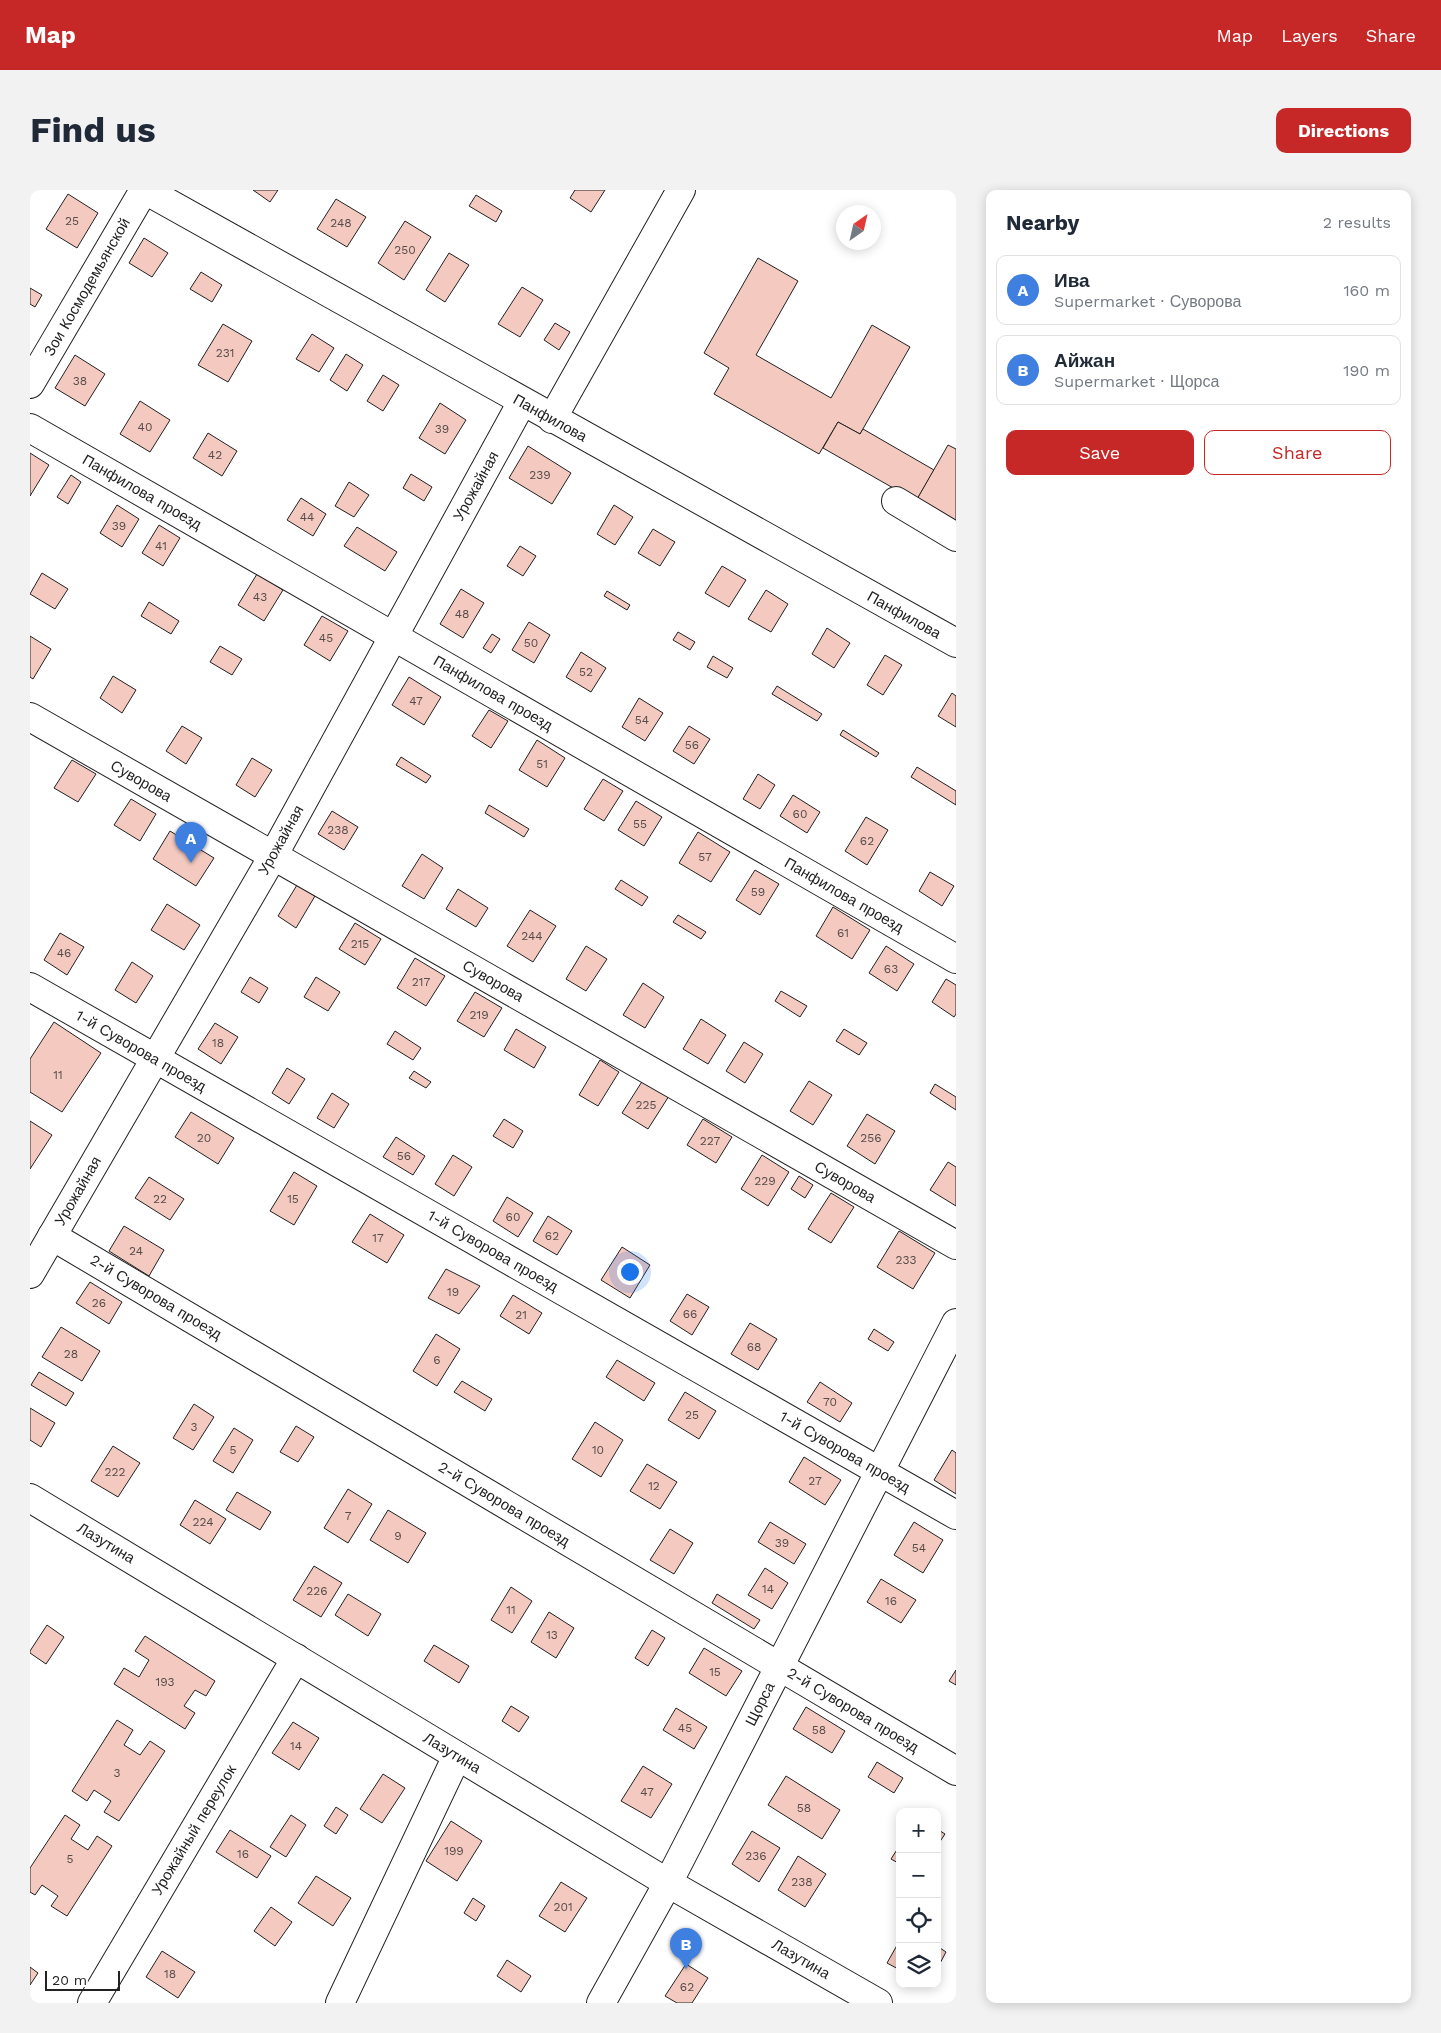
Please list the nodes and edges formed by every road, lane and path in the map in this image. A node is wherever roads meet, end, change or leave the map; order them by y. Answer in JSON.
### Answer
{"nodes":[{"id":1,"x":144,"y":190,"type":"edge"},
{"id":2,"x":682,"y":190,"type":"edge"},
{"id":3,"x":30,"y":384,"type":"edge"},
{"id":4,"x":522,"y":402,"type":"junction"},
{"id":5,"x":552,"y":418,"type":"junction"},
{"id":6,"x":30,"y":428,"type":"edge"},
{"id":7,"x":896,"y":501,"type":"dead end"},
{"id":8,"x":956,"y":536,"type":"edge"},
{"id":9,"x":393,"y":636,"type":"junction"},
{"id":10,"x":956,"y":643,"type":"edge"},
{"id":11,"x":30,"y":717,"type":"edge"},
{"id":12,"x":272,"y":856,"type":"junction"},
{"id":13,"x":956,"y":959,"type":"edge"},
{"id":14,"x":30,"y":987,"type":"edge"},
{"id":15,"x":156,"y":1059,"type":"junction"},
{"id":16,"x":52,"y":1236,"type":"junction"},
{"id":17,"x":956,"y":1245,"type":"edge"},
{"id":18,"x":30,"y":1274,"type":"edge"},
{"id":19,"x":956,"y":1324,"type":"edge"},
{"id":20,"x":880,"y":1472,"type":"junction"},
{"id":21,"x":30,"y":1498,"type":"edge"},
{"id":22,"x":956,"y":1515,"type":"edge"},
{"id":23,"x":296,"y":1658,"type":"junction"},
{"id":24,"x":779,"y":1666,"type":"junction"},
{"id":25,"x":457,"y":1756,"type":"junction"},
{"id":26,"x":956,"y":1771,"type":"edge"},
{"id":27,"x":668,"y":1882,"type":"junction"},
{"id":28,"x":92,"y":2003,"type":"edge"},
{"id":29,"x":340,"y":2003,"type":"edge"},
{"id":30,"x":601,"y":2003,"type":"edge"},
{"id":31,"x":878,"y":2003,"type":"edge"}],
"edges":[{"from":1,"to":3,"type":"street","name":"Зои Космодемьянской"},
{"from":1,"to":4,"type":"street","name":"Панфилова"},
{"from":2,"to":5,"type":"street"},
{"from":4,"to":5,"type":"street","name":"Панфилова"},
{"from":4,"to":9,"type":"street","name":"Урожайная"},
{"from":5,"to":10,"type":"street","name":"Панфилова"},
{"from":6,"to":9,"type":"street","name":"Панфилова проезд"},
{"from":7,"to":8,"type":"street"},
{"from":9,"to":12,"type":"street","name":"Урожайная"},
{"from":9,"to":13,"type":"street","name":"Панфилова проезд"},
{"from":11,"to":12,"type":"street","name":"Суворова"},
{"from":12,"to":15,"type":"street","name":"Урожайная"},
{"from":12,"to":17,"type":"street","name":"Суворова"},
{"from":14,"to":15,"type":"street","name":"1-й Суворова проезд"},
{"from":15,"to":16,"type":"street","name":"Урожайная"},
{"from":15,"to":20,"type":"street","name":"1-й Суворова проезд"},
{"from":16,"to":18,"type":"street","name":"Урожайная"},
{"from":16,"to":24,"type":"street","name":"2-й Суворова проезд"},
{"from":19,"to":20,"type":"street","name":"Щорса"},
{"from":20,"to":22,"type":"street","name":"1-й Суворова проезд"},
{"from":20,"to":24,"type":"street","name":"Щорса"},
{"from":21,"to":23,"type":"street","name":"Лазутина"},
{"from":23,"to":25,"type":"street","name":"Лазутина"},
{"from":23,"to":28,"type":"street","name":"Урожайный переулок"},
{"from":24,"to":26,"type":"street","name":"2-й Суворова проезд"},
{"from":24,"to":27,"type":"street","name":"Щорса"},
{"from":25,"to":27,"type":"street","name":"Лазутина"},
{"from":25,"to":29,"type":"street"},
{"from":27,"to":30,"type":"street","name":"Щорса"},
{"from":27,"to":31,"type":"street","name":"Лазутина"}]}
